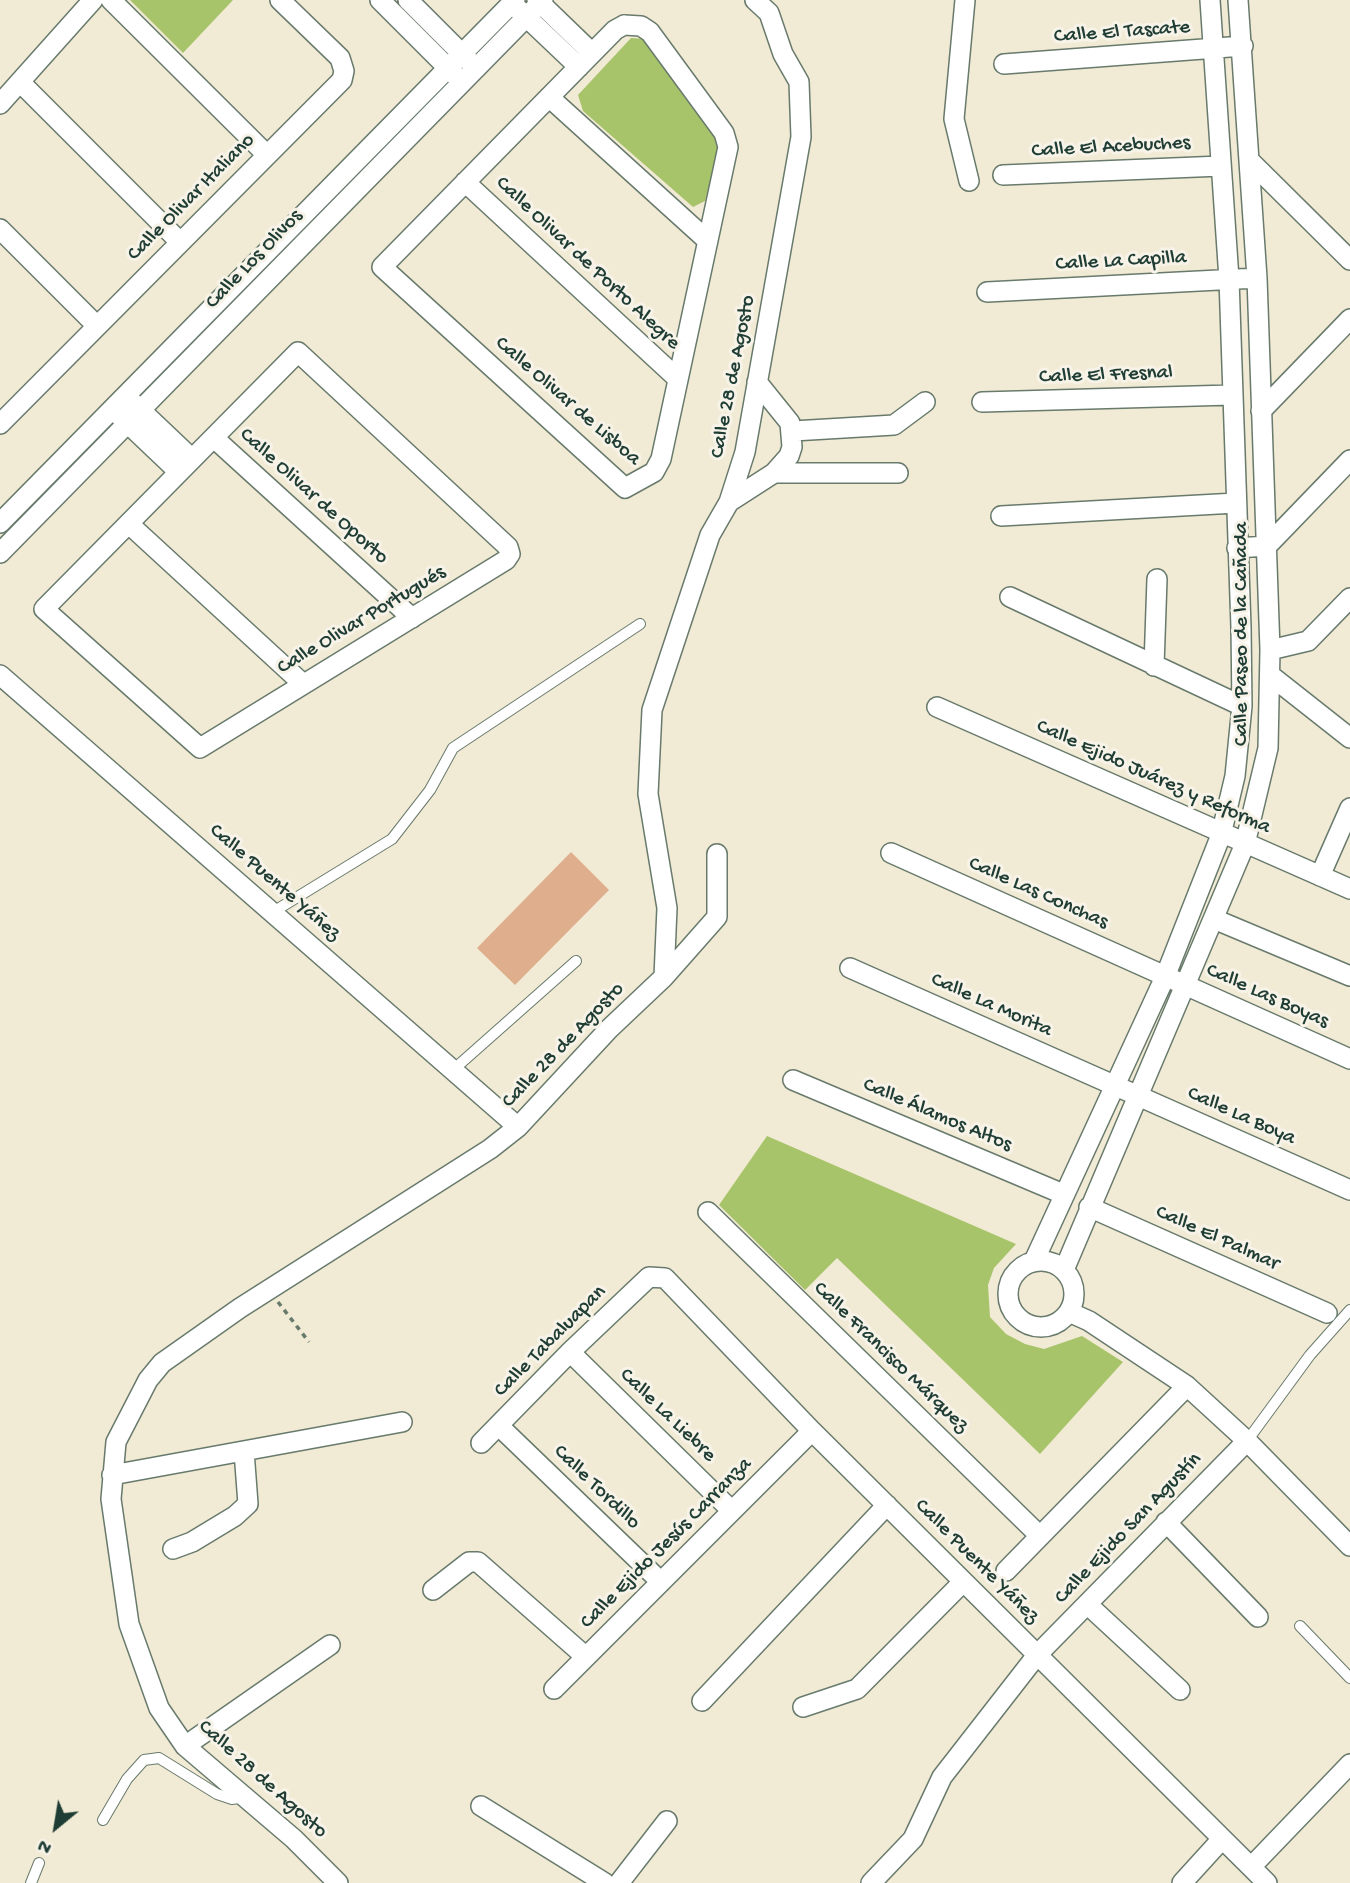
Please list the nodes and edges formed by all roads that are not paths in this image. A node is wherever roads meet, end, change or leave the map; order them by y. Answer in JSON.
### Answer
{"nodes":[{"id":1,"x":93,"y":0,"type":"edge"},
{"id":2,"x":111,"y":0,"type":"edge"},
{"id":3,"x":281,"y":0,"type":"edge"},
{"id":4,"x":380,"y":0,"type":"edge"},
{"id":5,"x":408,"y":0,"type":"edge"},
{"id":6,"x":755,"y":0,"type":"edge"},
{"id":7,"x":965,"y":0,"type":"edge"},
{"id":8,"x":1210,"y":0,"type":"edge"},
{"id":9,"x":1238,"y":0,"type":"edge"},
{"id":10,"x":529,"y":4,"type":"edge"},
{"id":11,"x":1243,"y":46,"type":"junction"},
{"id":12,"x":1213,"y":49,"type":"junction"},
{"id":13,"x":585,"y":60,"type":"junction"},
{"id":14,"x":1004,"y":64,"type":"dead end"},
{"id":15,"x":462,"y":68,"type":"junction"},
{"id":16,"x":20,"y":82,"type":"junction"},
{"id":17,"x":549,"y":97,"type":"junction"},
{"id":18,"x":0,"y":104,"type":"edge"},
{"id":19,"x":267,"y":155,"type":"junction"},
{"id":20,"x":1250,"y":161,"type":"junction"},
{"id":21,"x":1221,"y":166,"type":"junction"},
{"id":22,"x":1003,"y":175,"type":"dead end"},
{"id":23,"x":970,"y":181,"type":"dead end"},
{"id":24,"x":465,"y":183,"type":"junction"},
{"id":25,"x":0,"y":229,"type":"edge"},
{"id":26,"x":708,"y":240,"type":"junction"},
{"id":27,"x":179,"y":241,"type":"junction"},
{"id":28,"x":1350,"y":260,"type":"edge"},
{"id":29,"x":1257,"y":278,"type":"junction"},
{"id":30,"x":1229,"y":279,"type":"junction"},
{"id":31,"x":987,"y":292,"type":"dead end"},
{"id":32,"x":1350,"y":319,"type":"edge"},
{"id":33,"x":97,"y":326,"type":"junction"},
{"id":34,"x":678,"y":379,"type":"junction"},
{"id":35,"x":757,"y":382,"type":"junction"},
{"id":36,"x":1231,"y":395,"type":"junction"},
{"id":37,"x":119,"y":402,"type":"junction"},
{"id":38,"x":925,"y":402,"type":"dead end"},
{"id":39,"x":982,"y":402,"type":"dead end"},
{"id":40,"x":1261,"y":411,"type":"junction"},
{"id":41,"x":4,"y":414,"type":"edge"},
{"id":42,"x":134,"y":417,"type":"junction"},
{"id":43,"x":793,"y":431,"type":"junction"},
{"id":44,"x":214,"y":438,"type":"junction"},
{"id":45,"x":1350,"y":460,"type":"edge"},
{"id":46,"x":186,"y":466,"type":"junction"},
{"id":47,"x":774,"y":472,"type":"junction"},
{"id":48,"x":898,"y":473,"type":"dead end"},
{"id":49,"x":730,"y":502,"type":"junction"},
{"id":50,"x":1236,"y":503,"type":"junction"},
{"id":51,"x":1001,"y":516,"type":"dead end"},
{"id":52,"x":0,"y":523,"type":"edge"},
{"id":53,"x":129,"y":524,"type":"junction"},
{"id":54,"x":1267,"y":546,"type":"junction"},
{"id":55,"x":1237,"y":548,"type":"junction"},
{"id":56,"x":0,"y":553,"type":"edge"},
{"id":57,"x":1157,"y":579,"type":"dead end"},
{"id":58,"x":1010,"y":597,"type":"dead end"},
{"id":59,"x":1350,"y":598,"type":"edge"},
{"id":60,"x":412,"y":618,"type":"junction"},
{"id":61,"x":640,"y":624,"type":"dead end"},
{"id":62,"x":1270,"y":650,"type":"junction"},
{"id":63,"x":1154,"y":666,"type":"junction"},
{"id":64,"x":0,"y":674,"type":"edge"},
{"id":65,"x":1270,"y":675,"type":"junction"},
{"id":66,"x":302,"y":683,"type":"junction"},
{"id":67,"x":1242,"y":706,"type":"junction"},
{"id":68,"x":937,"y":707,"type":"dead end"},
{"id":69,"x":1350,"y":738,"type":"edge"},
{"id":70,"x":1350,"y":808,"type":"edge"},
{"id":71,"x":1221,"y":835,"type":"junction"},
{"id":72,"x":1245,"y":844,"type":"junction"},
{"id":73,"x":891,"y":853,"type":"dead end"},
{"id":74,"x":716,"y":854,"type":"dead end"},
{"id":75,"x":1320,"y":876,"type":"junction"},
{"id":76,"x":1350,"y":889,"type":"edge"},
{"id":77,"x":272,"y":912,"type":"junction"},
{"id":78,"x":1214,"y":919,"type":"junction"},
{"id":79,"x":576,"y":961,"type":"dead end"},
{"id":80,"x":850,"y":968,"type":"dead end"},
{"id":81,"x":1350,"y":976,"type":"edge"},
{"id":82,"x":664,"y":977,"type":"junction"},
{"id":83,"x":1165,"y":977,"type":"junction"},
{"id":84,"x":1185,"y":986,"type":"junction"},
{"id":85,"x":1350,"y":1059,"type":"edge"},
{"id":86,"x":453,"y":1070,"type":"junction"},
{"id":87,"x":793,"y":1080,"type":"dead end"},
{"id":88,"x":1113,"y":1085,"type":"junction"},
{"id":89,"x":1138,"y":1096,"type":"junction"},
{"id":90,"x":518,"y":1127,"type":"junction"},
{"id":91,"x":1350,"y":1190,"type":"edge"},
{"id":92,"x":1063,"y":1194,"type":"junction"},
{"id":93,"x":1089,"y":1207,"type":"junction"},
{"id":94,"x":708,"y":1212,"type":"dead end"},
{"id":95,"x":1034,"y":1261,"type":"junction"},
{"id":96,"x":1064,"y":1270,"type":"junction"},
{"id":97,"x":654,"y":1275,"type":"joint"},
{"id":98,"x":1350,"y":1310,"type":"edge"},
{"id":99,"x":1069,"y":1312,"type":"junction"},
{"id":100,"x":1327,"y":1313,"type":"dead end"},
{"id":101,"x":569,"y":1352,"type":"junction"},
{"id":102,"x":1187,"y":1386,"type":"junction"},
{"id":103,"x":402,"y":1422,"type":"dead end"},
{"id":104,"x":499,"y":1426,"type":"junction"},
{"id":105,"x":812,"y":1431,"type":"junction"},
{"id":106,"x":1247,"y":1441,"type":"junction"},
{"id":107,"x":481,"y":1443,"type":"dead end"},
{"id":108,"x":244,"y":1451,"type":"junction"},
{"id":109,"x":112,"y":1475,"type":"junction"},
{"id":110,"x":887,"y":1505,"type":"junction"},
{"id":111,"x":732,"y":1511,"type":"junction"},
{"id":112,"x":1166,"y":1522,"type":"junction"},
{"id":113,"x":1040,"y":1536,"type":"junction"},
{"id":114,"x":1350,"y":1546,"type":"edge"},
{"id":115,"x":173,"y":1549,"type":"dead end"},
{"id":116,"x":1006,"y":1571,"type":"dead end"},
{"id":117,"x":661,"y":1582,"type":"junction"},
{"id":118,"x":963,"y":1582,"type":"junction"},
{"id":119,"x":433,"y":1590,"type":"dead end"},
{"id":120,"x":1087,"y":1604,"type":"junction"},
{"id":121,"x":1258,"y":1617,"type":"dead end"},
{"id":122,"x":1300,"y":1626,"type":"dead end"},
{"id":123,"x":330,"y":1645,"type":"dead end"},
{"id":124,"x":1037,"y":1655,"type":"junction"},
{"id":125,"x":586,"y":1657,"type":"junction"},
{"id":126,"x":1350,"y":1678,"type":"edge"},
{"id":127,"x":554,"y":1689,"type":"dead end"},
{"id":128,"x":1180,"y":1690,"type":"dead end"},
{"id":129,"x":702,"y":1701,"type":"dead end"},
{"id":130,"x":803,"y":1707,"type":"dead end"},
{"id":131,"x":185,"y":1746,"type":"junction"},
{"id":132,"x":1350,"y":1764,"type":"edge"},
{"id":133,"x":246,"y":1797,"type":"junction"},
{"id":134,"x":481,"y":1806,"type":"dead end"},
{"id":135,"x":103,"y":1820,"type":"dead end"},
{"id":136,"x":667,"y":1821,"type":"dead end"},
{"id":137,"x":1222,"y":1839,"type":"junction"},
{"id":138,"x":39,"y":1863,"type":"dead end"},
{"id":139,"x":1251,"y":1867,"type":"junction"},
{"id":140,"x":31,"y":1883,"type":"edge"},
{"id":141,"x":338,"y":1883,"type":"edge"},
{"id":142,"x":605,"y":1883,"type":"edge"},
{"id":143,"x":619,"y":1883,"type":"edge"},
{"id":144,"x":871,"y":1883,"type":"edge"},
{"id":145,"x":1182,"y":1883,"type":"edge"},
{"id":146,"x":1268,"y":1883,"type":"edge"}],
"edges":[{"from":1,"to":16,"type":"street"},
{"from":2,"to":19,"type":"street"},
{"from":3,"to":19,"type":"street","name":"Calle Olivar Italiano"},
{"from":4,"to":15,"type":"street"},
{"from":5,"to":15,"type":"street"},
{"from":6,"to":35,"type":"street","name":"Calle 28 de Agosto"},
{"from":7,"to":23,"type":"street"},
{"from":8,"to":12,"type":"street","name":"Calle Paseo de la Cañada"},
{"from":9,"to":11,"type":"street","name":"Calle Paseo de la Cañada"},
{"from":10,"to":13,"type":"street"},
{"from":10,"to":15,"type":"street","name":"Calle Los Olivos"},
{"from":11,"to":12,"type":"street","name":"Calle El Tascate"},
{"from":11,"to":20,"type":"street","name":"Calle Paseo de la Cañada"},
{"from":12,"to":14,"type":"street","name":"Calle El Tascate"},
{"from":12,"to":21,"type":"street","name":"Calle Paseo de la Cañada"},
{"from":13,"to":17,"type":"street","name":"Calle Olivar de Lisboa"},
{"from":13,"to":26,"type":"street","name":"Calle Olivar de Lisboa"},
{"from":15,"to":37,"type":"street","name":"Calle Los Olivos"},
{"from":15,"to":42,"type":"street","name":"Calle Los Olivos"},
{"from":16,"to":18,"type":"street"},
{"from":16,"to":27,"type":"street"},
{"from":17,"to":24,"type":"street","name":"Calle Olivar de Lisboa"},
{"from":17,"to":26,"type":"street"},
{"from":19,"to":27,"type":"street","name":"Calle Olivar Italiano"},
{"from":20,"to":28,"type":"street"},
{"from":20,"to":29,"type":"street","name":"Calle Paseo de la Cañada"},
{"from":21,"to":22,"type":"street","name":"Calle El Acebuches"},
{"from":21,"to":30,"type":"street","name":"Calle Paseo de la Cañada"},
{"from":24,"to":34,"type":"street","name":"Calle Olivar de Porto Alegre"},
{"from":24,"to":34,"type":"street","name":"Calle Olivar de Lisboa"},
{"from":25,"to":33,"type":"street"},
{"from":26,"to":34,"type":"street","name":"Calle Olivar de Lisboa"},
{"from":27,"to":33,"type":"street","name":"Calle Olivar Italiano"},
{"from":29,"to":30,"type":"street","name":"Calle La Capilla"},
{"from":29,"to":40,"type":"street","name":"Calle Paseo de la Cañada"},
{"from":30,"to":31,"type":"street","name":"Calle La Capilla"},
{"from":30,"to":36,"type":"street","name":"Calle Paseo de la Cañada"},
{"from":32,"to":40,"type":"street"},
{"from":33,"to":41,"type":"street","name":"Calle Olivar Italiano"},
{"from":35,"to":43,"type":"street"},
{"from":35,"to":49,"type":"street","name":"Calle 28 de Agosto"},
{"from":36,"to":39,"type":"street","name":"Calle El Fresnal"},
{"from":36,"to":50,"type":"street","name":"Calle Paseo de la Cañada"},
{"from":37,"to":42,"type":"street"},
{"from":37,"to":52,"type":"street","name":"Calle Los Olivos"},
{"from":38,"to":43,"type":"street"},
{"from":40,"to":54,"type":"street","name":"Calle Paseo de la Cañada"},
{"from":42,"to":46,"type":"street"},
{"from":42,"to":56,"type":"street","name":"Calle Los Olivos"},
{"from":43,"to":47,"type":"street"},
{"from":44,"to":46,"type":"street","name":"Calle Olivar Portugués"},
{"from":44,"to":60,"type":"street","name":"Calle Olivar de Oporto"},
{"from":44,"to":60,"type":"street","name":"Calle Olivar Portugués"},
{"from":45,"to":54,"type":"street"},
{"from":46,"to":53,"type":"street","name":"Calle Olivar Portugués"},
{"from":47,"to":48,"type":"street"},
{"from":47,"to":49,"type":"street"},
{"from":49,"to":82,"type":"street","name":"Calle 28 de Agosto"},
{"from":50,"to":51,"type":"street"},
{"from":50,"to":55,"type":"street","name":"Calle Paseo de la Cañada"},
{"from":53,"to":66,"type":"street"},
{"from":53,"to":66,"type":"street","name":"Calle Olivar Portugués"},
{"from":54,"to":55,"type":"street"},
{"from":54,"to":62,"type":"street","name":"Calle Paseo de la Cañada"},
{"from":55,"to":67,"type":"street","name":"Calle Paseo de la Cañada"},
{"from":57,"to":63,"type":"street"},
{"from":58,"to":63,"type":"street"},
{"from":59,"to":62,"type":"street"},
{"from":60,"to":66,"type":"street","name":"Calle Olivar Portugués"},
{"from":61,"to":77,"type":"lane"},
{"from":62,"to":65,"type":"street","name":"Calle Paseo de la Cañada"},
{"from":63,"to":67,"type":"street"},
{"from":64,"to":77,"type":"street","name":"Calle Puente Yáñez"},
{"from":65,"to":69,"type":"street"},
{"from":65,"to":72,"type":"street","name":"Calle Paseo de la Cañada"},
{"from":67,"to":71,"type":"street","name":"Calle Paseo de la Cañada"},
{"from":68,"to":71,"type":"street","name":"Calle Ejido Juárez y Reforma"},
{"from":70,"to":75,"type":"street"},
{"from":71,"to":72,"type":"street","name":"Calle Ejido Juárez y Reforma"},
{"from":71,"to":83,"type":"street","name":"Calle Paseo de la Cañada"},
{"from":72,"to":75,"type":"street","name":"Calle Ejido Juárez y Reforma"},
{"from":72,"to":78,"type":"street","name":"Calle Paseo de la Cañada"},
{"from":73,"to":83,"type":"street","name":"Calle Las Conchas"},
{"from":74,"to":82,"type":"street"},
{"from":75,"to":76,"type":"street","name":"Calle Ejido Juárez y Reforma"},
{"from":77,"to":86,"type":"street","name":"Calle Puente Yáñez"},
{"from":78,"to":81,"type":"street"},
{"from":78,"to":84,"type":"street","name":"Calle Paseo de la Cañada"},
{"from":79,"to":86,"type":"lane"},
{"from":80,"to":88,"type":"street","name":"Calle La Morita"},
{"from":82,"to":90,"type":"street","name":"Calle 28 de Agosto"},
{"from":83,"to":84,"type":"street","name":"Calle Las Boyas"},
{"from":83,"to":88,"type":"street","name":"Calle Paseo de la Cañada"},
{"from":84,"to":85,"type":"street","name":"Calle Las Boyas"},
{"from":84,"to":89,"type":"street","name":"Calle Paseo de la Cañada"},
{"from":86,"to":90,"type":"street","name":"Calle Puente Yáñez"},
{"from":87,"to":92,"type":"street","name":"Calle Álamos Altos"},
{"from":88,"to":89,"type":"street","name":"Calle La Boya"},
{"from":88,"to":92,"type":"street"},
{"from":89,"to":91,"type":"street","name":"Calle La Boya"},
{"from":89,"to":93,"type":"street","name":"Calle Paseo de la Cañada"},
{"from":90,"to":109,"type":"street","name":"Calle 28 de Agosto"},
{"from":92,"to":95,"type":"street"},
{"from":93,"to":96,"type":"street","name":"Calle Paseo de la Cañada"},
{"from":93,"to":100,"type":"street","name":"Calle El Palmar"},
{"from":94,"to":113,"type":"street","name":"Calle Francisco Márquez"},
{"from":95,"to":96,"type":"street"},
{"from":95,"to":99,"type":"street"},
{"from":96,"to":99,"type":"street"},
{"from":97,"to":101,"type":"street","name":"Calle Tabaluapan"},
{"from":97,"to":105,"type":"street","name":"Calle Puente Yáñez"},
{"from":98,"to":106,"type":"lane","name":"Calle Ejido San Agustín"},
{"from":99,"to":102,"type":"street"},
{"from":101,"to":104,"type":"street","name":"Calle Tabaluapan"},
{"from":101,"to":111,"type":"street","name":"Calle La Liebre"},
{"from":102,"to":106,"type":"street"},
{"from":102,"to":113,"type":"street"},
{"from":103,"to":108,"type":"street"},
{"from":104,"to":107,"type":"street","name":"Calle Tabaluapan"},
{"from":104,"to":117,"type":"street","name":"Calle Tordillo"},
{"from":105,"to":110,"type":"street","name":"Calle Puente Yáñez"},
{"from":105,"to":111,"type":"street","name":"Calle Ejido Jesús Carranza"},
{"from":106,"to":112,"type":"street","name":"Calle Ejido San Agustín"},
{"from":106,"to":114,"type":"street"},
{"from":108,"to":109,"type":"street"},
{"from":108,"to":115,"type":"street"},
{"from":109,"to":131,"type":"street","name":"Calle 28 de Agosto"},
{"from":110,"to":118,"type":"street","name":"Calle Puente Yáñez"},
{"from":110,"to":129,"type":"street"},
{"from":111,"to":117,"type":"street","name":"Calle Ejido Jesús Carranza"},
{"from":112,"to":120,"type":"street","name":"Calle Ejido San Agustín"},
{"from":112,"to":121,"type":"street"},
{"from":113,"to":116,"type":"street"},
{"from":117,"to":125,"type":"street","name":"Calle Ejido Jesús Carranza"},
{"from":118,"to":124,"type":"street","name":"Calle Puente Yáñez"},
{"from":118,"to":130,"type":"street"},
{"from":119,"to":125,"type":"street"},
{"from":120,"to":124,"type":"street","name":"Calle Ejido San Agustín"},
{"from":120,"to":128,"type":"street"},
{"from":122,"to":126,"type":"lane"},
{"from":123,"to":131,"type":"street"},
{"from":124,"to":137,"type":"street","name":"Calle Puente Yáñez"},
{"from":124,"to":144,"type":"street","name":"Calle Ejido San Agustín"},
{"from":125,"to":127,"type":"street","name":"Calle Ejido Jesús Carranza"},
{"from":131,"to":133,"type":"street","name":"Calle 28 de Agosto"},
{"from":132,"to":139,"type":"street"},
{"from":133,"to":135,"type":"lane"},
{"from":133,"to":141,"type":"street","name":"Calle 28 de Agosto"},
{"from":134,"to":142,"type":"street"},
{"from":136,"to":143,"type":"street"},
{"from":137,"to":139,"type":"street","name":"Calle Puente Yáñez"},
{"from":137,"to":145,"type":"street"},
{"from":138,"to":140,"type":"lane"},
{"from":139,"to":146,"type":"street","name":"Calle Puente Yáñez"}]}
